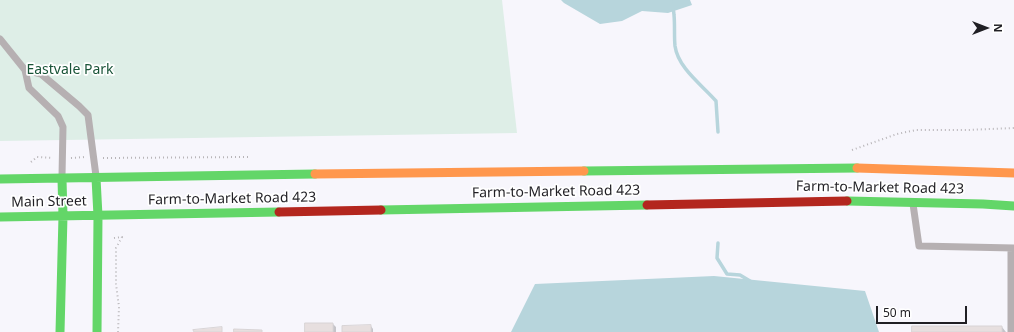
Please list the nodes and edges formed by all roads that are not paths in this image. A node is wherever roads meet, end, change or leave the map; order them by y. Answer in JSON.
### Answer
{"nodes":[{"id":1,"x":0,"y":39,"type":"edge"},
{"id":2,"x":25,"y":70,"type":"junction"},
{"id":3,"x":913,"y":169,"type":"junction"},
{"id":4,"x":1014,"y":173,"type":"edge"},
{"id":5,"x":96,"y":178,"type":"junction"},
{"id":6,"x":0,"y":179,"type":"edge"},
{"id":7,"x":62,"y":179,"type":"junction"},
{"id":8,"x":912,"y":182,"type":"dead end"},
{"id":9,"x":912,"y":199,"type":"junction"},
{"id":10,"x":1014,"y":206,"type":"edge"},
{"id":11,"x":63,"y":216,"type":"junction"},
{"id":12,"x":98,"y":216,"type":"junction"},
{"id":13,"x":0,"y":217,"type":"edge"},
{"id":14,"x":1012,"y":248,"type":"edge"},
{"id":15,"x":60,"y":332,"type":"edge"},
{"id":16,"x":97,"y":332,"type":"edge"},
{"id":17,"x":1011,"y":332,"type":"edge"}],
"edges":[{"from":1,"to":2,"type":"lane"},
{"from":2,"to":5,"type":"lane"},
{"from":2,"to":7,"type":"lane"},
{"from":3,"to":4,"type":"main road","name":"Main Street"},
{"from":3,"to":5,"type":"main road","name":"Main Street"},
{"from":3,"to":8,"type":"main road"},
{"from":5,"to":7,"type":"main road","name":"Main Street"},
{"from":5,"to":12,"type":"main road"},
{"from":6,"to":7,"type":"main road","name":"Main Street"},
{"from":7,"to":11,"type":"main road"},
{"from":9,"to":10,"type":"main road","name":"Farm-to-Market Road 423"},
{"from":9,"to":12,"type":"main road","name":"Farm-to-Market Road 423"},
{"from":9,"to":14,"type":"lane"},
{"from":11,"to":12,"type":"main road","name":"Main Street"},
{"from":11,"to":13,"type":"main road","name":"Main Street"},
{"from":11,"to":15,"type":"main road"},
{"from":12,"to":16,"type":"main road"},
{"from":14,"to":17,"type":"lane"}]}
